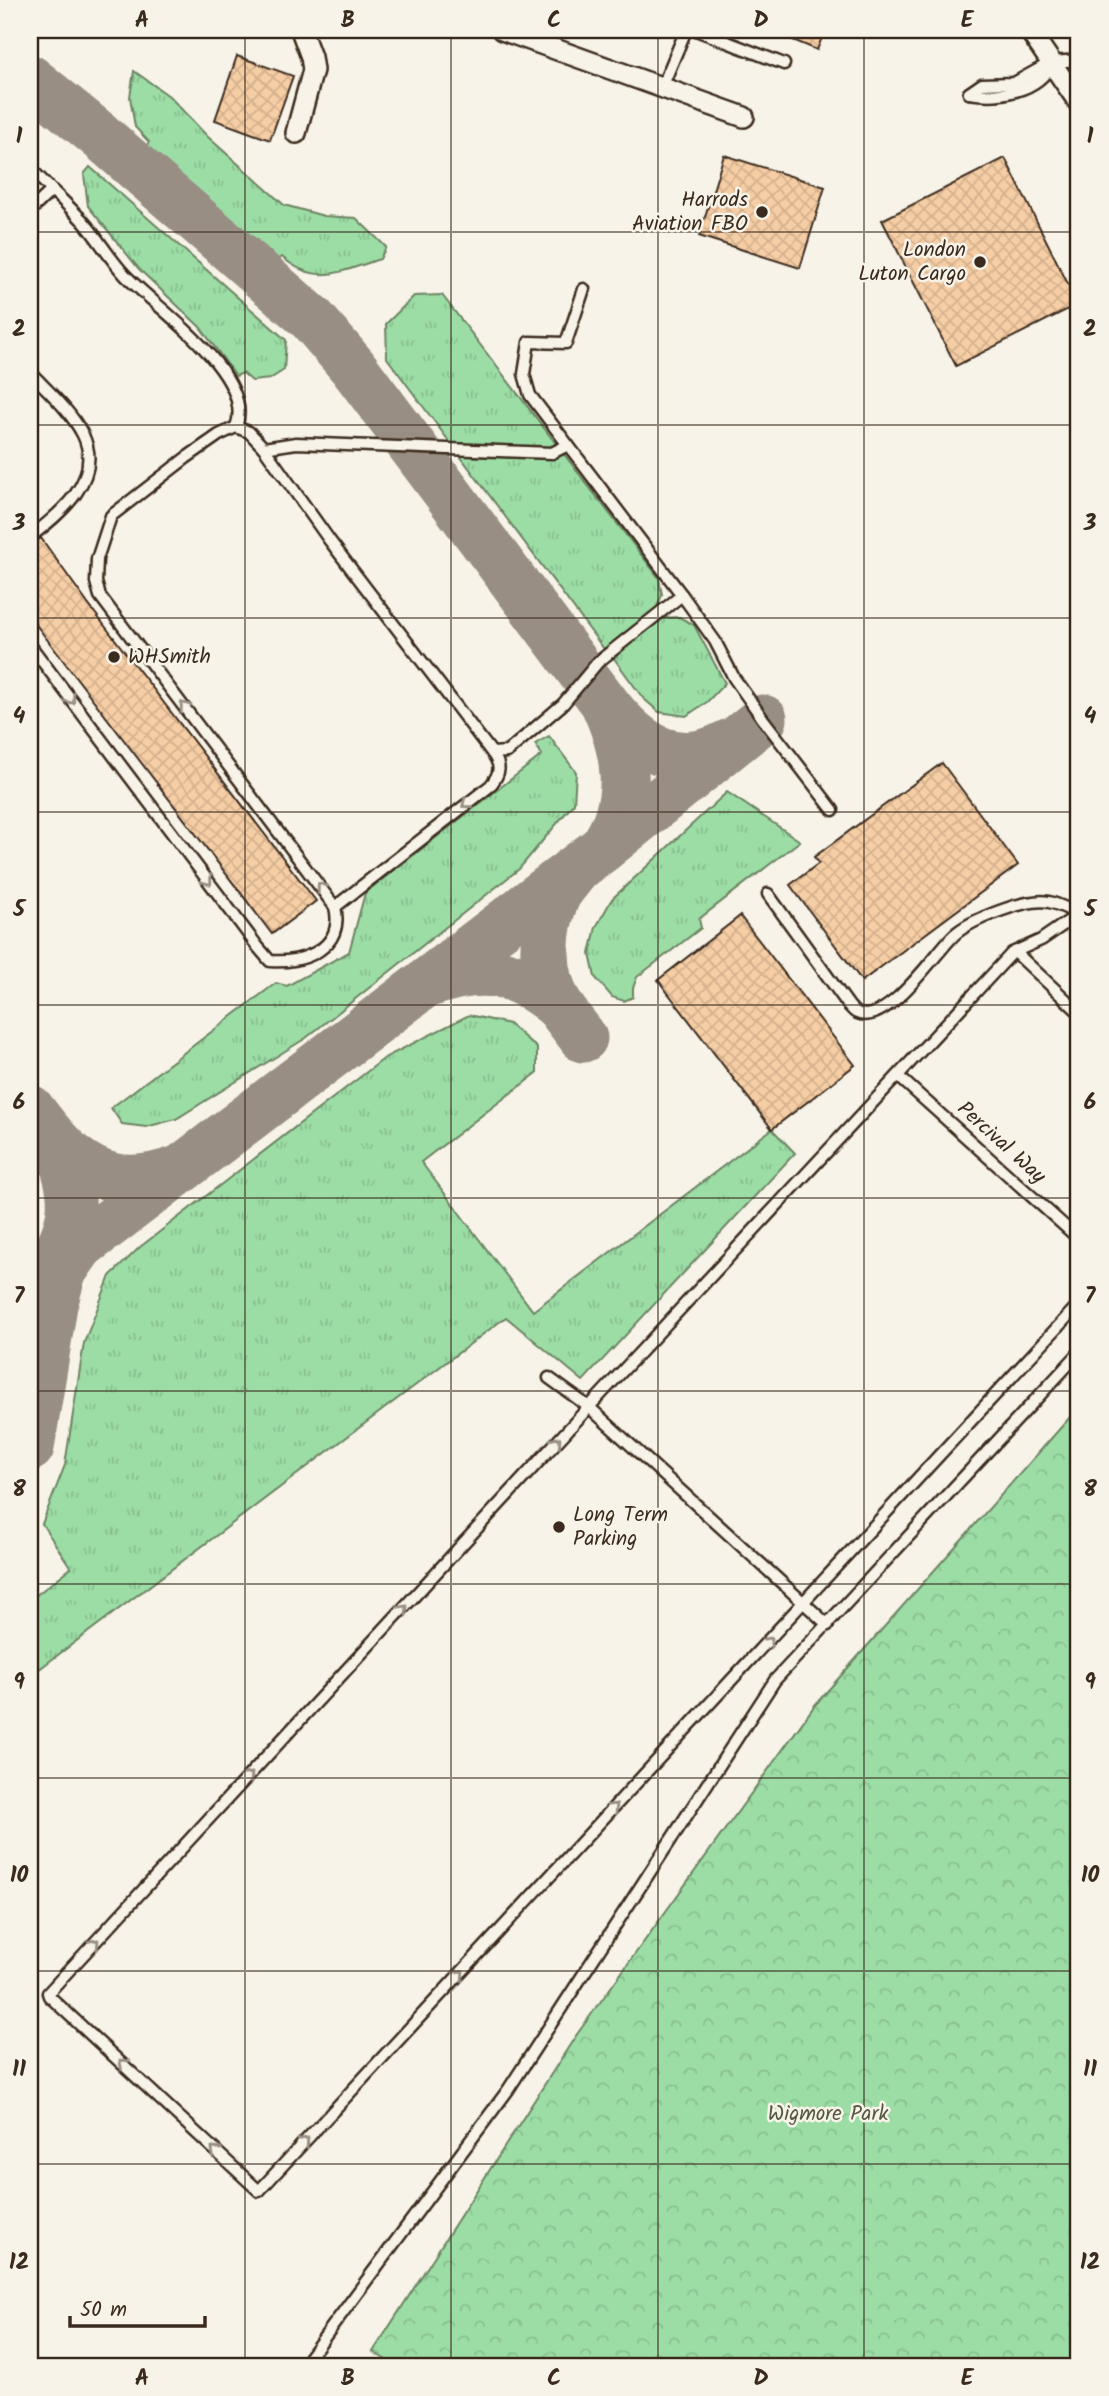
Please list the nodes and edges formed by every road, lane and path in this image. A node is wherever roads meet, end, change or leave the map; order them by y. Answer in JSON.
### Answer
{"nodes":[{"id":1,"x":301,"y":30,"type":"edge"},
{"id":2,"x":502,"y":30,"type":"edge"},
{"id":3,"x":686,"y":30,"type":"edge"},
{"id":4,"x":696,"y":30,"type":"edge"},
{"id":5,"x":1029,"y":30,"type":"edge"},
{"id":6,"x":1079,"y":60,"type":"edge"},
{"id":7,"x":1052,"y":62,"type":"junction"},
{"id":8,"x":784,"y":64,"type":"dead end"},
{"id":9,"x":662,"y":87,"type":"junction"},
{"id":10,"x":1079,"y":103,"type":"edge"},
{"id":11,"x":744,"y":117,"type":"dead end"},
{"id":12,"x":296,"y":133,"type":"dead end"},
{"id":13,"x":30,"y":168,"type":"edge"},
{"id":14,"x":51,"y":191,"type":"junction"},
{"id":15,"x":30,"y":211,"type":"edge"},
{"id":16,"x":584,"y":289,"type":"dead end"},
{"id":17,"x":30,"y":372,"type":"edge"},
{"id":18,"x":236,"y":427,"type":"junction"},
{"id":19,"x":568,"y":445,"type":"junction"},
{"id":20,"x":264,"y":448,"type":"junction"},
{"id":21,"x":30,"y":537,"type":"edge"},
{"id":22,"x":682,"y":595,"type":"junction"},
{"id":23,"x":30,"y":645,"type":"edge"},
{"id":24,"x":492,"y":753,"type":"junction"},
{"id":25,"x":833,"y":810,"type":"dead end"},
{"id":26,"x":768,"y":894,"type":"dead end"},
{"id":27,"x":335,"y":907,"type":"junction"},
{"id":28,"x":1079,"y":914,"type":"edge"},
{"id":29,"x":1015,"y":952,"type":"junction"},
{"id":30,"x":1079,"y":1012,"type":"edge"},
{"id":31,"x":898,"y":1076,"type":"junction"},
{"id":32,"x":1079,"y":1239,"type":"edge"},
{"id":33,"x":1079,"y":1304,"type":"edge"},
{"id":34,"x":1079,"y":1353,"type":"edge"},
{"id":35,"x":549,"y":1378,"type":"dead end"},
{"id":36,"x":589,"y":1407,"type":"junction"},
{"id":37,"x":803,"y":1603,"type":"junction"},
{"id":38,"x":828,"y":1625,"type":"junction"},
{"id":39,"x":303,"y":2366,"type":"edge"}],
"edges":[{"from":1,"to":12,"type":"street"},
{"from":2,"to":9,"type":"street"},
{"from":3,"to":9,"type":"lane"},
{"from":4,"to":8,"type":"lane"},
{"from":5,"to":7,"type":"street"},
{"from":6,"to":7,"type":"lane"},
{"from":7,"to":7,"type":"lane"},
{"from":7,"to":10,"type":"street"},
{"from":9,"to":11,"type":"street"},
{"from":13,"to":14,"type":"lane"},
{"from":14,"to":15,"type":"lane"},
{"from":14,"to":18,"type":"lane"},
{"from":16,"to":19,"type":"lane"},
{"from":17,"to":21,"type":"lane"},
{"from":18,"to":20,"type":"lane"},
{"from":27,"to":18,"type":"lane","one_way":true},
{"from":19,"to":20,"type":"lane"},
{"from":19,"to":22,"type":"lane"},
{"from":20,"to":24,"type":"lane"},
{"from":22,"to":24,"type":"lane"},
{"from":22,"to":25,"type":"lane"},
{"from":23,"to":27,"type":"lane","one_way":true},
{"from":24,"to":27,"type":"lane","one_way":true},
{"from":26,"to":28,"type":"lane"},
{"from":28,"to":29,"type":"lane"},
{"from":29,"to":30,"type":"lane"},
{"from":29,"to":31,"type":"lane"},
{"from":31,"to":32,"type":"lane","name":"Percival Way"},
{"from":31,"to":36,"type":"lane"},
{"from":33,"to":37,"type":"lane"},
{"from":34,"to":38,"type":"lane"},
{"from":35,"to":36,"type":"lane"},
{"from":36,"to":37,"type":"lane"},
{"from":36,"to":37,"type":"lane"},
{"from":37,"to":38,"type":"lane"},
{"from":38,"to":39,"type":"lane"}]}
